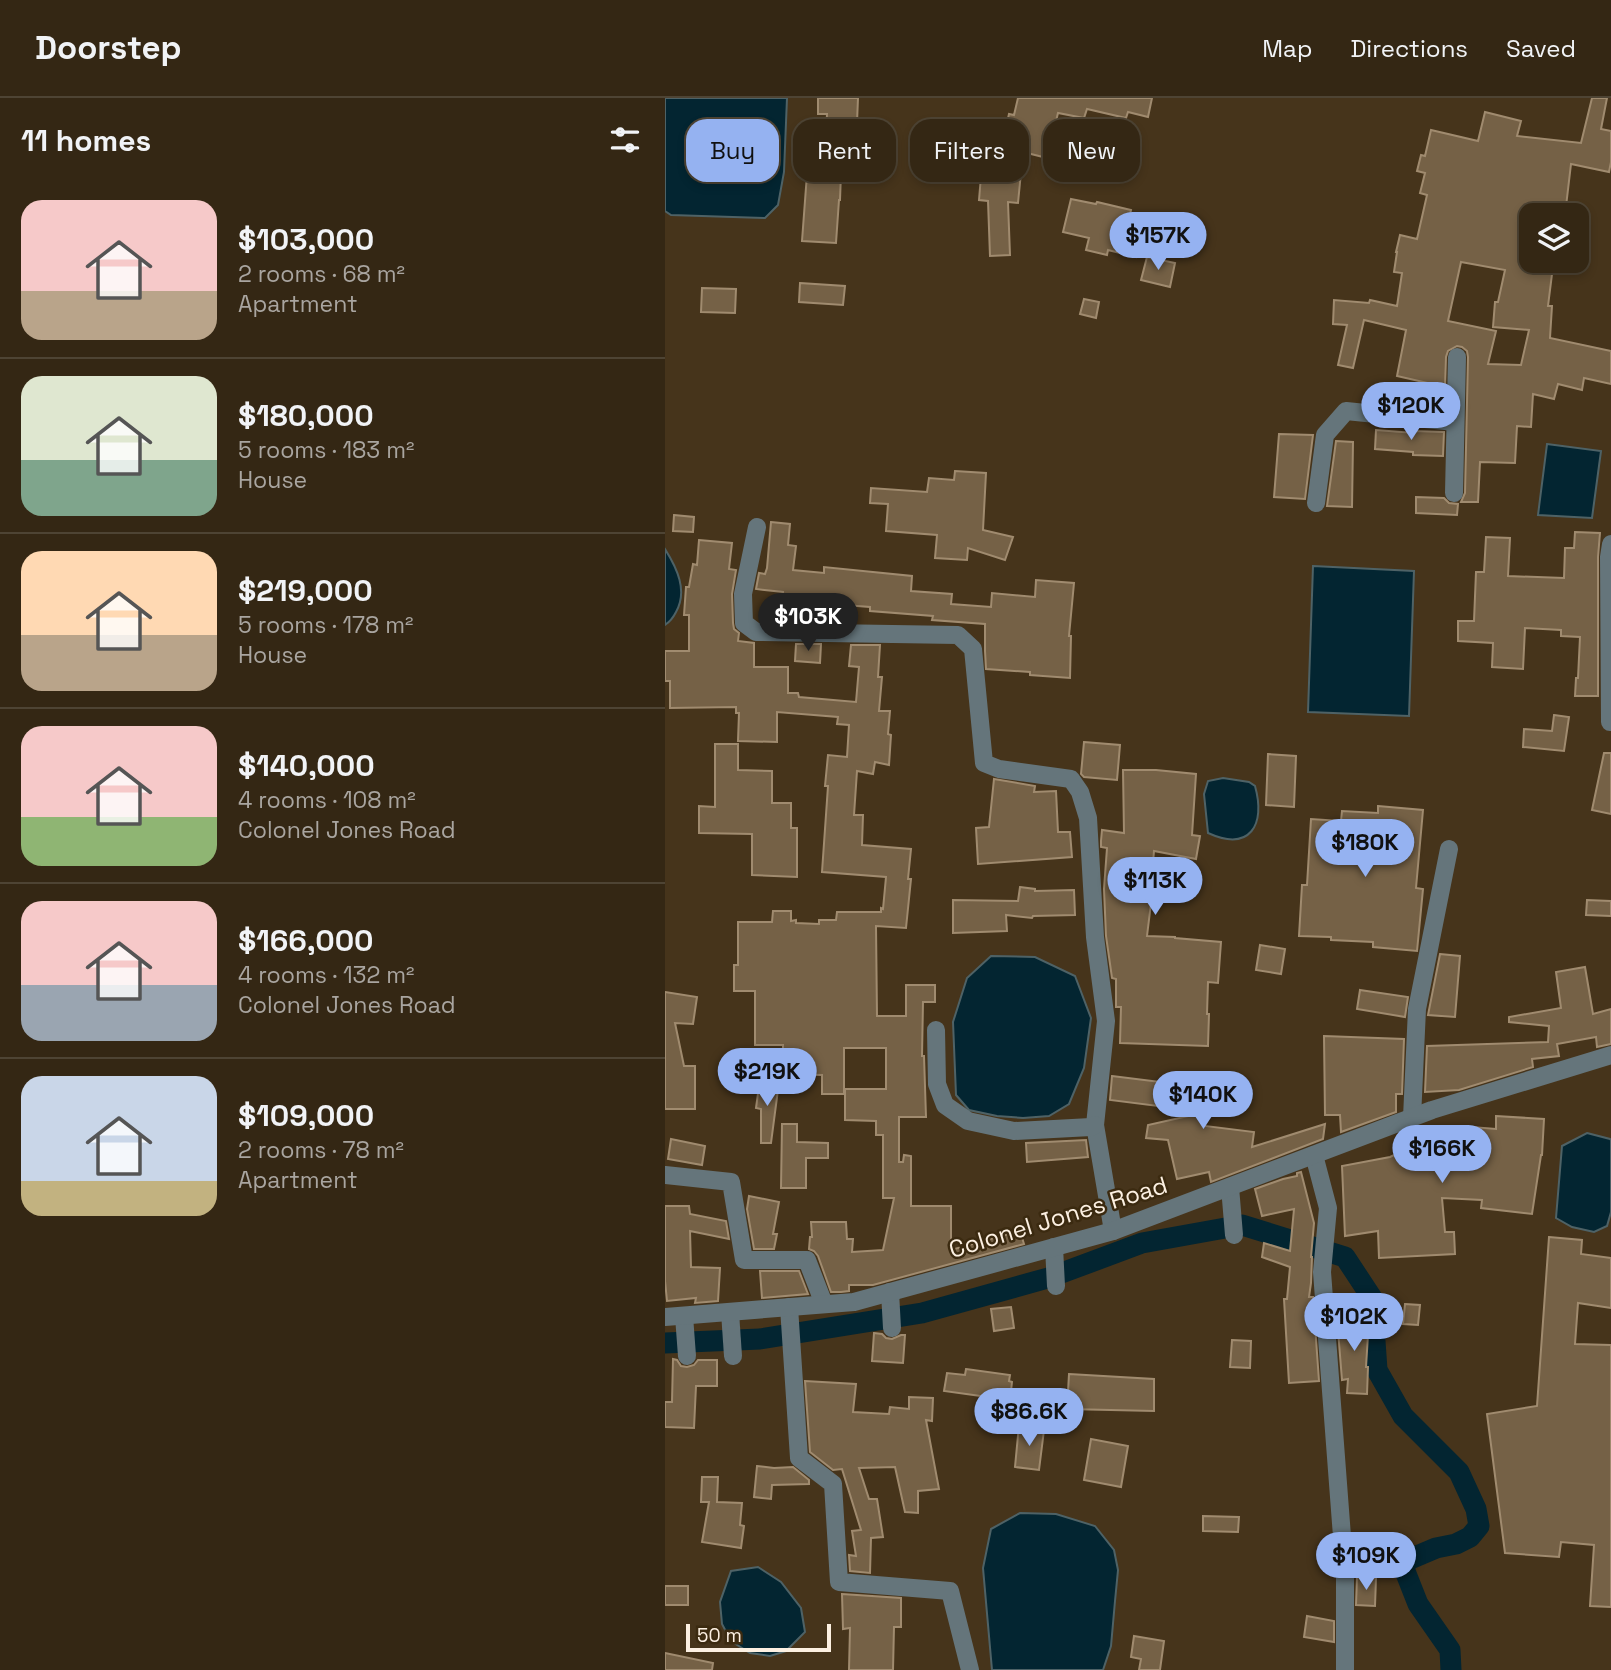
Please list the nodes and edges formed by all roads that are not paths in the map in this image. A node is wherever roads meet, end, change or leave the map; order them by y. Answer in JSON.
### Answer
{"nodes":[{"id":1,"x":1457,"y":357,"type":"dead end"},
{"id":2,"x":1455,"y":422,"type":"junction"},
{"id":3,"x":1454,"y":493,"type":"dead end"},
{"id":4,"x":1317,"y":503,"type":"dead end"},
{"id":5,"x":757,"y":527,"type":"dead end"},
{"id":6,"x":1611,"y":544,"type":"edge"},
{"id":7,"x":1610,"y":722,"type":"edge"},
{"id":8,"x":1449,"y":849,"type":"dead end"},
{"id":9,"x":936,"y":1030,"type":"dead end"},
{"id":10,"x":1611,"y":1055,"type":"edge"},
{"id":11,"x":1412,"y":1118,"type":"junction"},
{"id":12,"x":1095,"y":1125,"type":"junction"},
{"id":13,"x":1314,"y":1155,"type":"junction"},
{"id":14,"x":665,"y":1175,"type":"edge"},
{"id":15,"x":1231,"y":1194,"type":"junction"},
{"id":16,"x":1113,"y":1231,"type":"junction"},
{"id":17,"x":1234,"y":1235,"type":"dead end"},
{"id":18,"x":1055,"y":1250,"type":"junction"},
{"id":19,"x":1056,"y":1286,"type":"dead end"},
{"id":20,"x":890,"y":1293,"type":"junction"},
{"id":21,"x":824,"y":1304,"type":"junction"},
{"id":22,"x":789,"y":1312,"type":"junction"},
{"id":23,"x":665,"y":1317,"type":"edge"},
{"id":24,"x":731,"y":1317,"type":"junction"},
{"id":25,"x":685,"y":1319,"type":"junction"},
{"id":26,"x":892,"y":1328,"type":"dead end"},
{"id":27,"x":687,"y":1356,"type":"dead end"},
{"id":28,"x":733,"y":1356,"type":"dead end"},
{"id":29,"x":970,"y":1670,"type":"edge"},
{"id":30,"x":1345,"y":1670,"type":"edge"}],
"edges":[{"from":1,"to":2,"type":"street"},
{"from":2,"to":3,"type":"street"},
{"from":2,"to":4,"type":"street"},
{"from":5,"to":12,"type":"street"},
{"from":6,"to":7,"type":"street"},
{"from":8,"to":11,"type":"street"},
{"from":9,"to":12,"type":"street"},
{"from":10,"to":11,"type":"street","name":"Colonel Jones Road"},
{"from":11,"to":13,"type":"street","name":"Colonel Jones Road"},
{"from":12,"to":16,"type":"street"},
{"from":13,"to":15,"type":"street","name":"Colonel Jones Road"},
{"from":13,"to":30,"type":"street"},
{"from":14,"to":21,"type":"street"},
{"from":15,"to":16,"type":"street","name":"Colonel Jones Road"},
{"from":15,"to":17,"type":"street"},
{"from":16,"to":18,"type":"street","name":"Colonel Jones Road"},
{"from":18,"to":19,"type":"street"},
{"from":18,"to":20,"type":"street","name":"Colonel Jones Road"},
{"from":20,"to":21,"type":"street","name":"Colonel Jones Road"},
{"from":20,"to":26,"type":"street"},
{"from":21,"to":22,"type":"street","name":"Colonel Jones Road"},
{"from":22,"to":24,"type":"street","name":"Colonel Jones Road"},
{"from":22,"to":29,"type":"street"},
{"from":23,"to":25,"type":"street","name":"Colonel Jones Road"},
{"from":24,"to":25,"type":"street","name":"Colonel Jones Road"},
{"from":24,"to":28,"type":"street"},
{"from":25,"to":27,"type":"street"}]}
